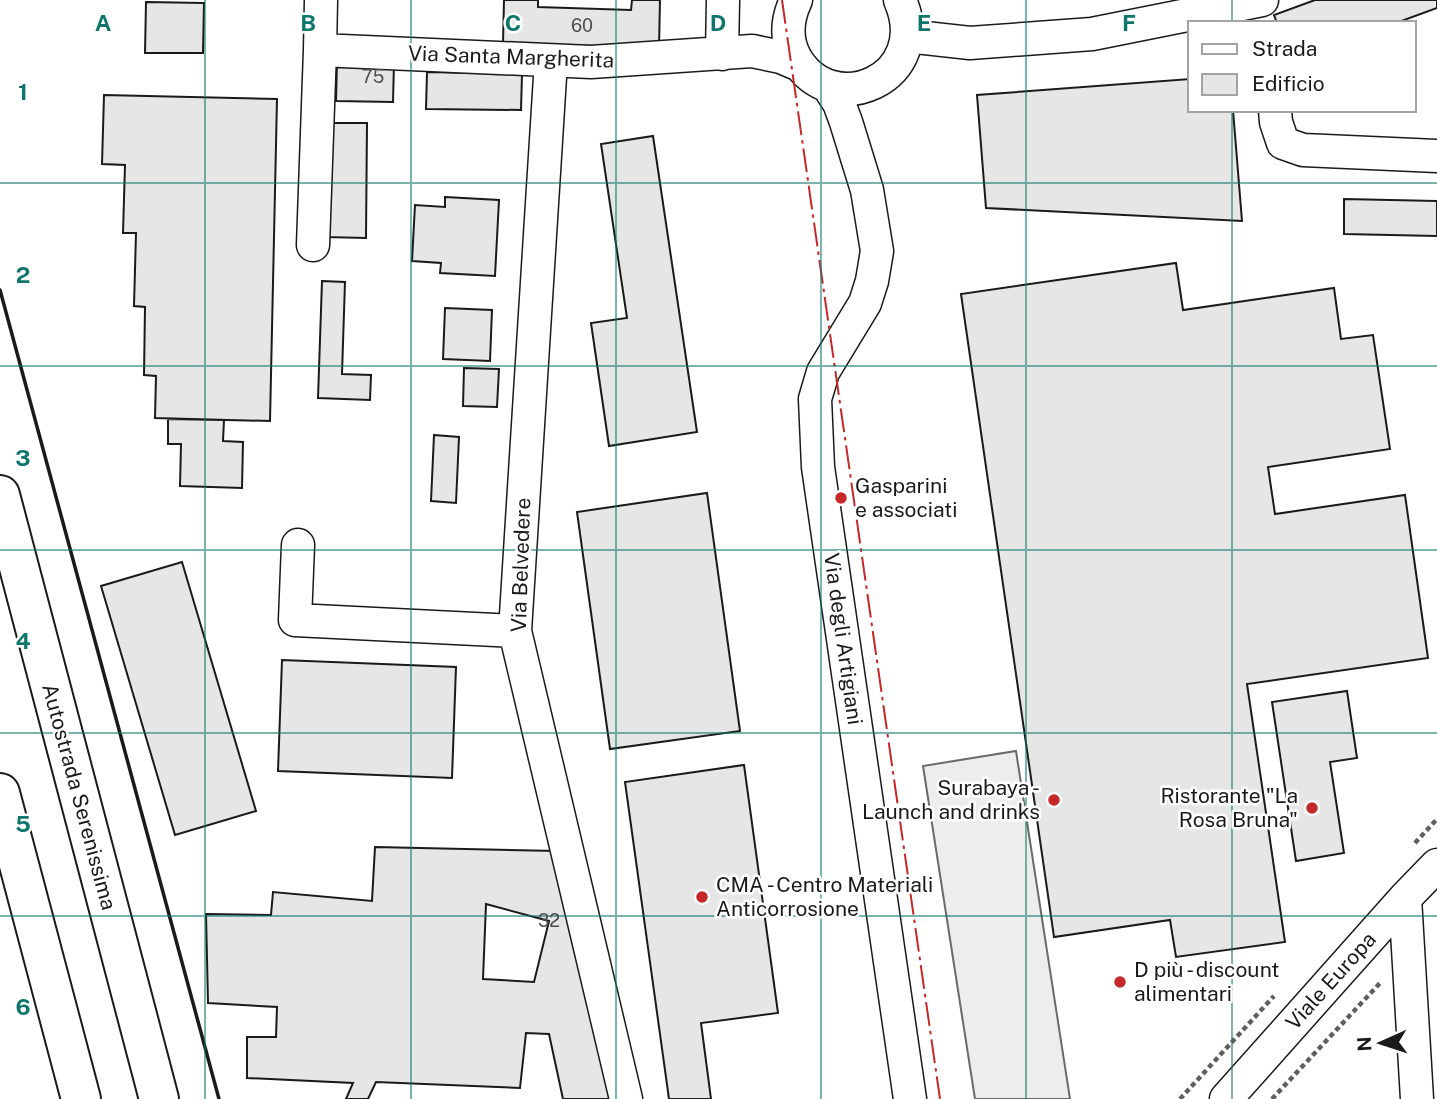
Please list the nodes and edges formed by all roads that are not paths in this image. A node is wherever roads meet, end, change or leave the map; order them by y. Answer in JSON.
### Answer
{"nodes":[{"id":1,"x":321,"y":0,"type":"edge"},
{"id":2,"x":723,"y":0,"type":"edge"},
{"id":3,"x":900,"y":0,"type":"edge"},
{"id":4,"x":1264,"y":0,"type":"edge"},
{"id":5,"x":793,"y":7,"type":"edge"},
{"id":6,"x":1268,"y":21,"type":"edge"},
{"id":7,"x":907,"y":36,"type":"junction"},
{"id":8,"x":320,"y":50,"type":"junction"},
{"id":9,"x":737,"y":52,"type":"junction"},
{"id":10,"x":551,"y":61,"type":"junction"},
{"id":11,"x":800,"y":65,"type":"junction"},
{"id":12,"x":880,"y":80,"type":"junction"},
{"id":13,"x":828,"y":86,"type":"junction"},
{"id":14,"x":1275,"y":112,"type":"edge"},
{"id":15,"x":1437,"y":156,"type":"edge"},
{"id":16,"x":867,"y":190,"type":"junction"},
{"id":17,"x":313,"y":245,"type":"dead end"},
{"id":18,"x":0,"y":495,"type":"edge"},
{"id":19,"x":298,"y":545,"type":"dead end"},
{"id":20,"x":515,"y":631,"type":"junction"},
{"id":21,"x":0,"y":793,"type":"edge"},
{"id":22,"x":1437,"y":865,"type":"edge"},
{"id":23,"x":1405,"y":898,"type":"junction"},
{"id":24,"x":81,"y":1099,"type":"edge"},
{"id":25,"x":159,"y":1099,"type":"edge"},
{"id":26,"x":626,"y":1099,"type":"edge"},
{"id":27,"x":910,"y":1099,"type":"edge"},
{"id":28,"x":1226,"y":1099,"type":"edge"},
{"id":29,"x":1417,"y":1099,"type":"edge"}],
"edges":[{"from":1,"to":8,"type":"street"},
{"from":2,"to":9,"type":"street"},
{"from":3,"to":7,"type":"street"},
{"from":4,"to":6,"type":"street"},
{"from":4,"to":7,"type":"street"},
{"from":5,"to":9,"type":"street"},
{"from":5,"to":11,"type":"street"},
{"from":7,"to":12,"type":"street","name":"Via degli Artigiani"},
{"from":8,"to":10,"type":"street","name":"Via Santa Margherita"},
{"from":8,"to":17,"type":"street"},
{"from":9,"to":10,"type":"street","name":"Via Santa Margherita"},
{"from":9,"to":11,"type":"street","name":"Via Santa Margherita"},
{"from":10,"to":20,"type":"street","name":"Via Belvedere"},
{"from":11,"to":13,"type":"street"},
{"from":12,"to":13,"type":"street"},
{"from":12,"to":16,"type":"street","name":"Via degli Artigiani"},
{"from":13,"to":16,"type":"street","name":"Via degli Artigiani"},
{"from":14,"to":15,"type":"street"},
{"from":16,"to":27,"type":"street","name":"Via degli Artigiani"},
{"from":18,"to":25,"type":"highway","name":"Autostrada Serenissima"},
{"from":19,"to":20,"type":"street"},
{"from":20,"to":26,"type":"street","name":"Via Belvedere"},
{"from":21,"to":24,"type":"highway"},
{"from":22,"to":23,"type":"street","name":"Viale Europa"},
{"from":23,"to":28,"type":"street","name":"Viale Europa"},
{"from":23,"to":29,"type":"street"}]}
